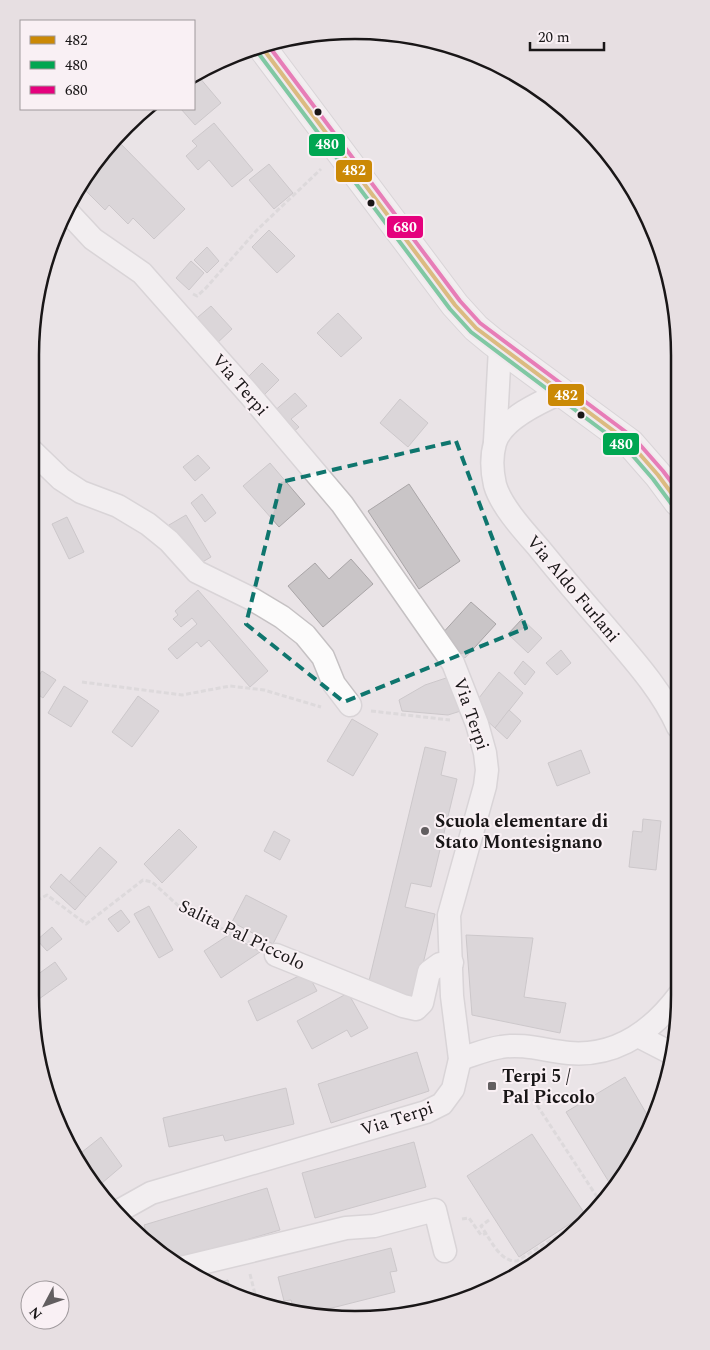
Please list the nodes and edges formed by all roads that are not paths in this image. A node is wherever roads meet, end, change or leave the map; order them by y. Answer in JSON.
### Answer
{"nodes":[{"id":1,"x":266,"y":52,"type":"edge"},
{"id":2,"x":71,"y":215,"type":"edge"},
{"id":3,"x":500,"y":348,"type":"junction"},
{"id":4,"x":563,"y":392,"type":"junction"},
{"id":5,"x":495,"y":441,"type":"junction"},
{"id":6,"x":39,"y":458,"type":"edge"},
{"id":7,"x":671,"y":493,"type":"edge"},
{"id":8,"x":350,"y":705,"type":"road end"},
{"id":9,"x":671,"y":712,"type":"edge"},
{"id":10,"x":276,"y":955,"type":"road end"},
{"id":11,"x":452,"y":964,"type":"junction"},
{"id":12,"x":671,"y":1006,"type":"edge"},
{"id":13,"x":638,"y":1036,"type":"junction"},
{"id":14,"x":666,"y":1051,"type":"edge"},
{"id":15,"x":460,"y":1059,"type":"junction"},
{"id":16,"x":122,"y":1210,"type":"edge"},
{"id":17,"x":445,"y":1251,"type":"dead end"},
{"id":18,"x":191,"y":1266,"type":"edge"}],
"edges":[{"from":1,"to":3,"type":"street"},
{"from":2,"to":11,"type":"street","name":"Via Terpi"},
{"from":3,"to":4,"type":"street"},
{"from":3,"to":5,"type":"street","name":"Via Aldo Furlani"},
{"from":4,"to":5,"type":"street"},
{"from":4,"to":7,"type":"street"},
{"from":5,"to":9,"type":"street","name":"Via Aldo Furlani"},
{"from":6,"to":8,"type":"street"},
{"from":10,"to":11,"type":"street","name":"Salita Pal Piccolo"},
{"from":11,"to":15,"type":"street","name":"Via Terpi"},
{"from":12,"to":13,"type":"street"},
{"from":13,"to":14,"type":"street"},
{"from":13,"to":15,"type":"street"},
{"from":15,"to":16,"type":"street","name":"Via Terpi"},
{"from":17,"to":18,"type":"street"}]}
